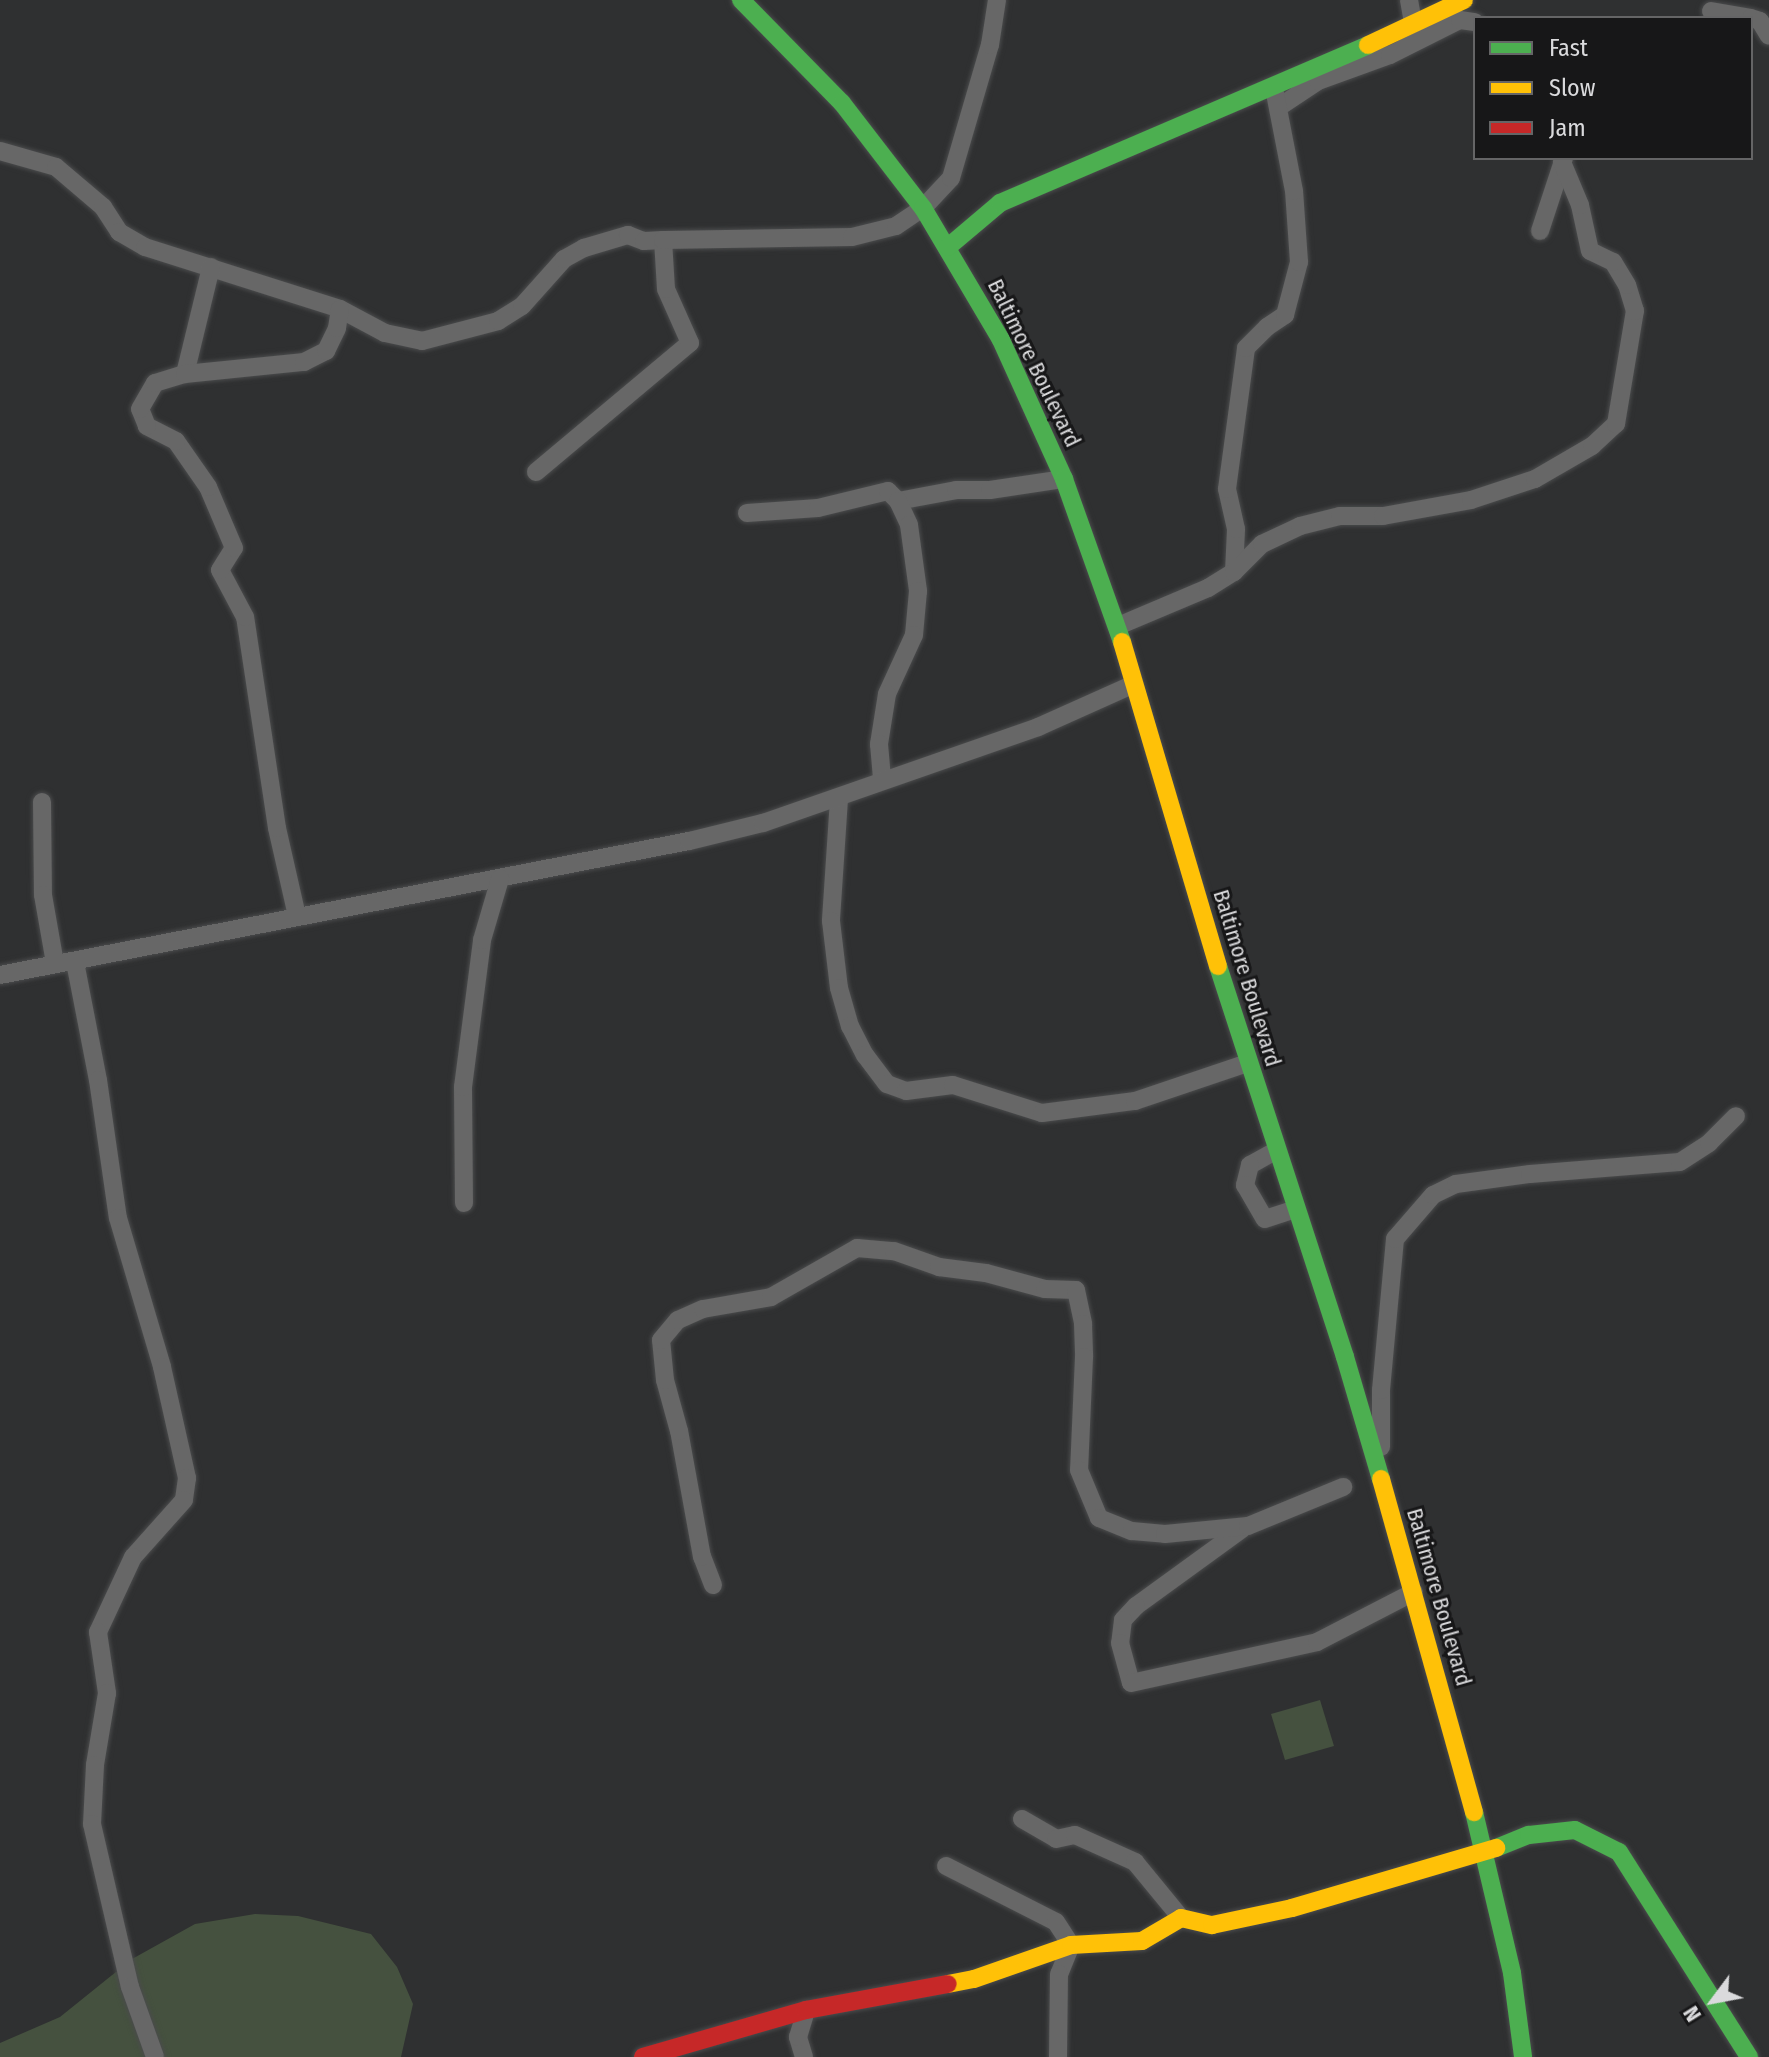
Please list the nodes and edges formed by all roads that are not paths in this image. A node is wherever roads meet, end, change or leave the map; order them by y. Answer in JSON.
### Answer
{"nodes":[{"id":1,"x":741,"y":0,"type":"edge"},
{"id":2,"x":997,"y":0,"type":"edge"},
{"id":3,"x":1409,"y":0,"type":"edge"},
{"id":4,"x":1464,"y":0,"type":"edge"},
{"id":5,"x":1708,"y":10,"type":"edge"},
{"id":6,"x":1740,"y":16,"type":"edge"},
{"id":7,"x":1753,"y":19,"type":"edge"},
{"id":8,"x":1413,"y":22,"type":"junction"},
{"id":9,"x":1473,"y":22,"type":"edge"},
{"id":10,"x":1769,"y":36,"type":"edge"},
{"id":11,"x":1274,"y":88,"type":"junction"},
{"id":12,"x":1279,"y":107,"type":"junction"},
{"id":13,"x":0,"y":151,"type":"edge"},
{"id":14,"x":1563,"y":160,"type":"edge"},
{"id":15,"x":923,"y":208,"type":"junction"},
{"id":16,"x":1540,"y":231,"type":"dead end"},
{"id":17,"x":663,"y":240,"type":"junction"},
{"id":18,"x":948,"y":247,"type":"junction"},
{"id":19,"x":211,"y":267,"type":"junction"},
{"id":20,"x":340,"y":309,"type":"junction"},
{"id":21,"x":185,"y":374,"type":"junction"},
{"id":22,"x":536,"y":472,"type":"dead end"},
{"id":23,"x":1064,"y":479,"type":"junction"},
{"id":24,"x":898,"y":501,"type":"junction"},
{"id":25,"x":747,"y":513,"type":"dead end"},
{"id":26,"x":1234,"y":572,"type":"junction"},
{"id":27,"x":1118,"y":626,"type":"junction"},
{"id":28,"x":1132,"y":685,"type":"junction"},
{"id":29,"x":882,"y":779,"type":"junction"},
{"id":30,"x":839,"y":799,"type":"junction"},
{"id":31,"x":42,"y":802,"type":"dead end"},
{"id":32,"x":500,"y":879,"type":"junction"},
{"id":33,"x":297,"y":916,"type":"junction"},
{"id":34,"x":75,"y":962,"type":"junction"},
{"id":35,"x":55,"y":963,"type":"junction"},
{"id":36,"x":0,"y":975,"type":"edge"},
{"id":37,"x":1247,"y":1063,"type":"junction"},
{"id":38,"x":1736,"y":1116,"type":"dead end"},
{"id":39,"x":1277,"y":1150,"type":"junction"},
{"id":40,"x":464,"y":1203,"type":"dead end"},
{"id":41,"x":1296,"y":1209,"type":"junction"},
{"id":42,"x":1381,"y":1481,"type":"junction"},
{"id":43,"x":1343,"y":1487,"type":"dead end"},
{"id":44,"x":1248,"y":1526,"type":"junction"},
{"id":45,"x":713,"y":1585,"type":"dead end"},
{"id":46,"x":1414,"y":1592,"type":"junction"},
{"id":47,"x":1022,"y":1819,"type":"dead end"},
{"id":48,"x":1485,"y":1852,"type":"junction"},
{"id":49,"x":946,"y":1866,"type":"dead end"},
{"id":50,"x":1181,"y":1918,"type":"junction"},
{"id":51,"x":1071,"y":1945,"type":"junction"},
{"id":52,"x":806,"y":2010,"type":"junction"},
{"id":53,"x":155,"y":2057,"type":"edge"},
{"id":54,"x":643,"y":2057,"type":"edge"},
{"id":55,"x":804,"y":2057,"type":"edge"},
{"id":56,"x":1058,"y":2057,"type":"edge"},
{"id":57,"x":1523,"y":2057,"type":"edge"},
{"id":58,"x":1749,"y":2057,"type":"edge"}],
"edges":[{"from":1,"to":15,"type":"main road","name":"Baltimore Boulevard"},
{"from":2,"to":15,"type":"street"},
{"from":3,"to":8,"type":"street"},
{"from":4,"to":8,"type":"main road"},
{"from":5,"to":6,"type":"street"},
{"from":7,"to":10,"type":"street"},
{"from":8,"to":11,"type":"main road"},
{"from":9,"to":12,"type":"street"},
{"from":11,"to":12,"type":"street"},
{"from":11,"to":18,"type":"main road"},
{"from":12,"to":26,"type":"street"},
{"from":13,"to":19,"type":"street"},
{"from":14,"to":16,"type":"street"},
{"from":14,"to":26,"type":"street"},
{"from":15,"to":17,"type":"street"},
{"from":15,"to":18,"type":"main road","name":"Baltimore Boulevard"},
{"from":17,"to":20,"type":"street"},
{"from":17,"to":22,"type":"street"},
{"from":18,"to":23,"type":"main road","name":"Baltimore Boulevard"},
{"from":19,"to":20,"type":"street"},
{"from":19,"to":21,"type":"street"},
{"from":20,"to":21,"type":"street"},
{"from":21,"to":33,"type":"street"},
{"from":23,"to":24,"type":"street"},
{"from":23,"to":27,"type":"main road","name":"Baltimore Boulevard"},
{"from":24,"to":25,"type":"street"},
{"from":24,"to":29,"type":"street"},
{"from":26,"to":27,"type":"street"},
{"from":27,"to":28,"type":"main road","name":"Baltimore Boulevard"},
{"from":28,"to":29,"type":"street"},
{"from":28,"to":37,"type":"main road","name":"Baltimore Boulevard"},
{"from":29,"to":30,"type":"street"},
{"from":30,"to":32,"type":"street"},
{"from":30,"to":37,"type":"street"},
{"from":31,"to":35,"type":"street"},
{"from":32,"to":33,"type":"street"},
{"from":32,"to":40,"type":"street"},
{"from":33,"to":34,"type":"street"},
{"from":34,"to":35,"type":"street"},
{"from":34,"to":53,"type":"street"},
{"from":35,"to":36,"type":"street"},
{"from":37,"to":39,"type":"main road","name":"Baltimore Boulevard"},
{"from":38,"to":42,"type":"street"},
{"from":39,"to":41,"type":"main road","name":"Baltimore Boulevard"},
{"from":39,"to":41,"type":"street"},
{"from":41,"to":42,"type":"main road","name":"Baltimore Boulevard"},
{"from":42,"to":46,"type":"main road","name":"Baltimore Boulevard"},
{"from":43,"to":44,"type":"street"},
{"from":44,"to":45,"type":"street"},
{"from":44,"to":46,"type":"street"},
{"from":46,"to":48,"type":"main road","name":"Baltimore Boulevard"},
{"from":47,"to":50,"type":"street"},
{"from":48,"to":50,"type":"main road"},
{"from":48,"to":57,"type":"main road","name":"Baltimore Boulevard"},
{"from":48,"to":58,"type":"main road"},
{"from":49,"to":51,"type":"street"},
{"from":50,"to":51,"type":"main road"},
{"from":51,"to":52,"type":"main road"},
{"from":51,"to":56,"type":"street"},
{"from":52,"to":54,"type":"main road"},
{"from":52,"to":55,"type":"street"}]}
